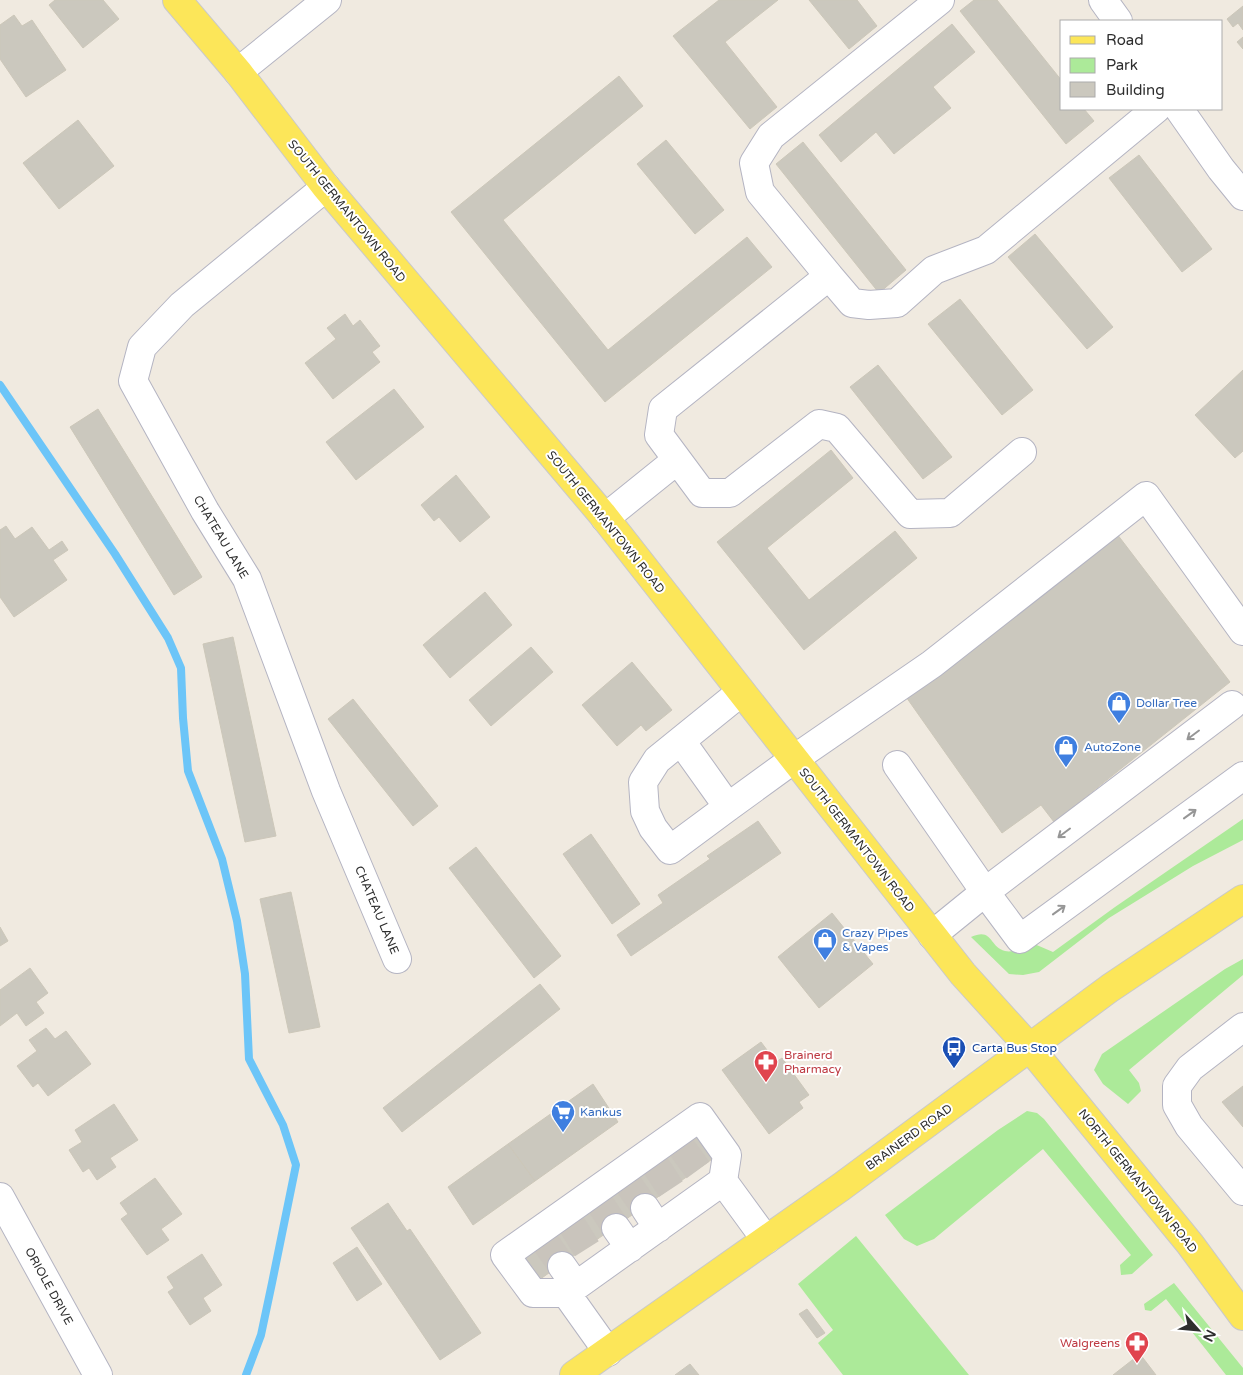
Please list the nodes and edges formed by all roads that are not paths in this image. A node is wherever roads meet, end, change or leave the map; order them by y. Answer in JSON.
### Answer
{"nodes":[{"id":1,"x":177,"y":0,"type":"edge"},
{"id":2,"x":327,"y":0,"type":"edge"},
{"id":3,"x":940,"y":0,"type":"edge"},
{"id":4,"x":1103,"y":0,"type":"edge"},
{"id":5,"x":1117,"y":20,"type":"edge"},
{"id":6,"x":238,"y":72,"type":"junction"},
{"id":7,"x":1155,"y":110,"type":"edge"},
{"id":8,"x":1180,"y":110,"type":"edge"},
{"id":9,"x":326,"y":188,"type":"junction"},
{"id":10,"x":1243,"y":196,"type":"edge"},
{"id":11,"x":829,"y":276,"type":"junction"},
{"id":12,"x":1022,"y":452,"type":"dead end"},
{"id":13,"x":678,"y":460,"type":"junction"},
{"id":14,"x":605,"y":518,"type":"junction"},
{"id":15,"x":1243,"y":632,"type":"edge"},
{"id":16,"x":741,"y":692,"type":"junction"},
{"id":17,"x":1239,"y":707,"type":"edge"},
{"id":18,"x":681,"y":741,"type":"junction"},
{"id":19,"x":794,"y":759,"type":"junction"},
{"id":20,"x":897,"y":765,"type":"dead end"},
{"id":21,"x":1243,"y":776,"type":"edge"},
{"id":22,"x":728,"y":807,"type":"junction"},
{"id":23,"x":985,"y":892,"type":"junction"},
{"id":24,"x":1243,"y":898,"type":"edge"},
{"id":25,"x":932,"y":935,"type":"junction"},
{"id":26,"x":397,"y":959,"type":"dead end"},
{"id":27,"x":1243,"y":1027,"type":"edge"},
{"id":28,"x":1030,"y":1048,"type":"junction"},
{"id":29,"x":711,"y":1180,"type":"junction"},
{"id":30,"x":1243,"y":1191,"type":"edge"},
{"id":31,"x":0,"y":1197,"type":"edge"},
{"id":32,"x":766,"y":1240,"type":"junction"},
{"id":33,"x":568,"y":1282,"type":"junction"},
{"id":34,"x":1239,"y":1304,"type":"edge"},
{"id":35,"x":608,"y":1352,"type":"junction"},
{"id":36,"x":98,"y":1375,"type":"edge"},
{"id":37,"x":574,"y":1375,"type":"edge"}],
"edges":[{"from":1,"to":6,"type":"main road","name":"SOUTH GERMANTOWN ROAD"},
{"from":2,"to":6,"type":"street"},
{"from":3,"to":11,"type":"street"},
{"from":4,"to":5,"type":"street"},
{"from":6,"to":9,"type":"main road","name":"SOUTH GERMANTOWN ROAD"},
{"from":7,"to":11,"type":"street"},
{"from":8,"to":10,"type":"street"},
{"from":9,"to":14,"type":"main road","name":"SOUTH GERMANTOWN ROAD"},
{"from":9,"to":26,"type":"street","name":"CHATEAU LANE"},
{"from":11,"to":13,"type":"street"},
{"from":12,"to":13,"type":"street"},
{"from":13,"to":14,"type":"street"},
{"from":14,"to":16,"type":"main road","name":"SOUTH GERMANTOWN ROAD"},
{"from":15,"to":19,"type":"street"},
{"from":16,"to":18,"type":"street"},
{"from":16,"to":19,"type":"main road","name":"SOUTH GERMANTOWN ROAD"},
{"from":17,"to":23,"type":"street","one_way":true},
{"from":18,"to":22,"type":"street"},
{"from":18,"to":22,"type":"street"},
{"from":19,"to":22,"type":"street"},
{"from":19,"to":25,"type":"main road","name":"SOUTH GERMANTOWN ROAD"},
{"from":20,"to":23,"type":"street"},
{"from":23,"to":21,"type":"street","one_way":true},
{"from":23,"to":25,"type":"street"},
{"from":24,"to":28,"type":"main road","name":"BRAINERD ROAD"},
{"from":25,"to":28,"type":"main road","name":"SOUTH GERMANTOWN ROAD"},
{"from":27,"to":30,"type":"street"},
{"from":28,"to":32,"type":"main road","name":"BRAINERD ROAD"},
{"from":28,"to":34,"type":"main road","name":"NORTH GERMANTOWN ROAD"},
{"from":29,"to":32,"type":"street"},
{"from":29,"to":33,"type":"street"},
{"from":29,"to":33,"type":"street"},
{"from":31,"to":36,"type":"street","name":"ORIOLE DRIVE"},
{"from":32,"to":35,"type":"main road","name":"BRAINERD ROAD"},
{"from":33,"to":35,"type":"street"},
{"from":35,"to":37,"type":"main road","name":"BRAINERD ROAD"}]}
